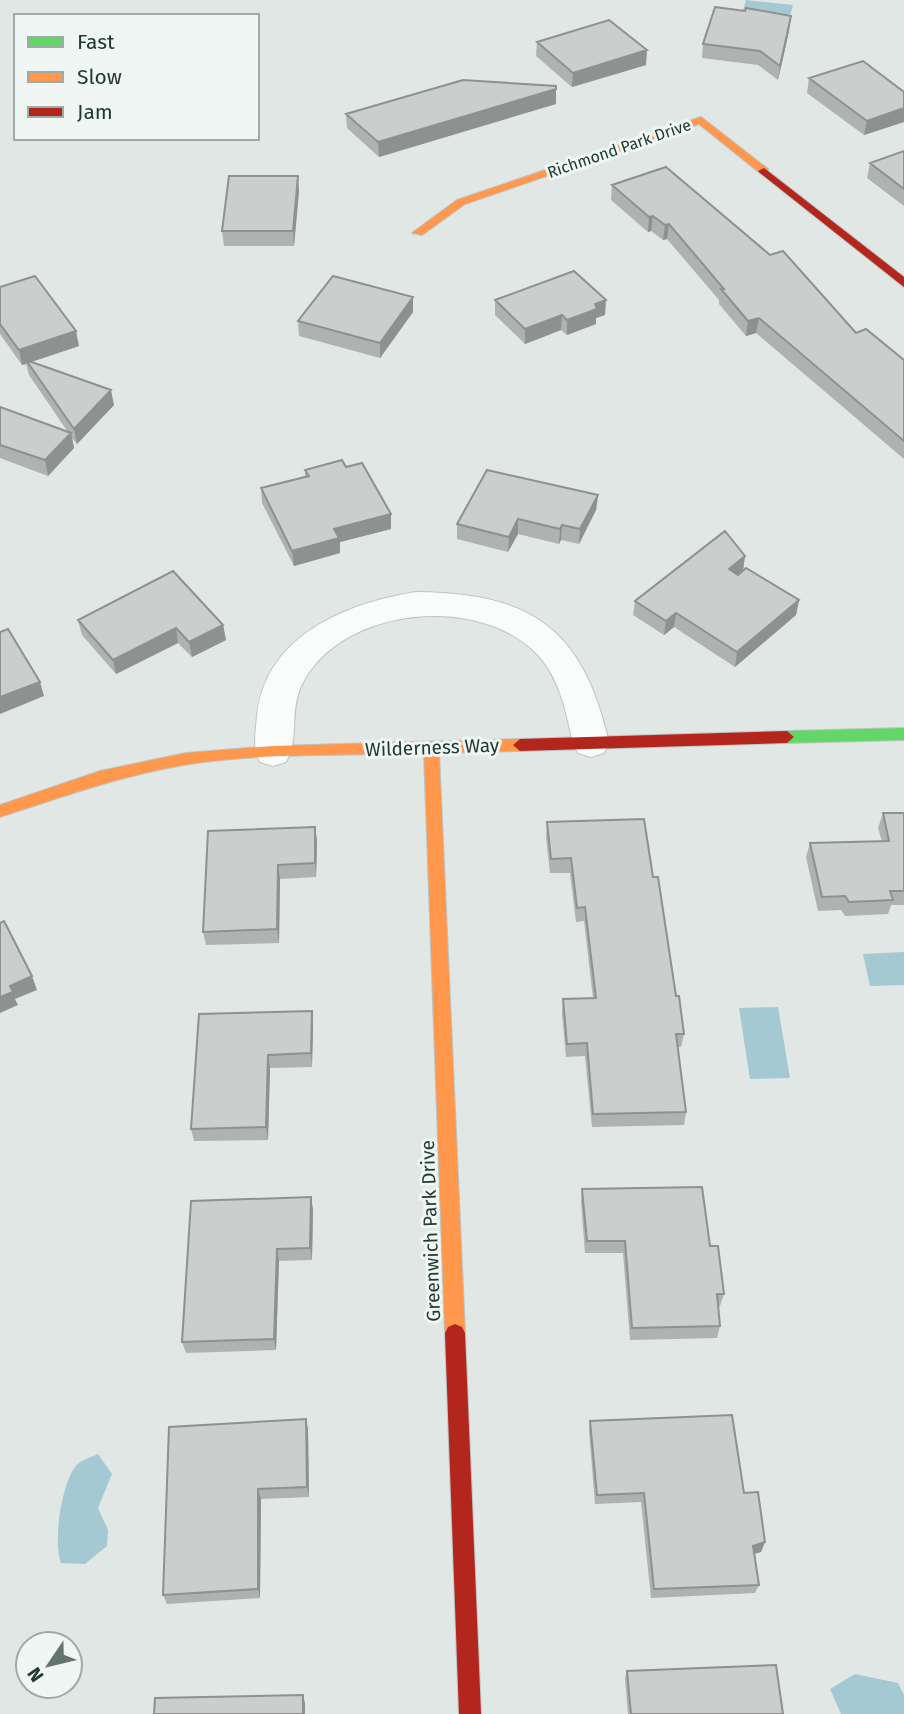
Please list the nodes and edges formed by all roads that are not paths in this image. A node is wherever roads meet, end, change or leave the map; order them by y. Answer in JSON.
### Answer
{"nodes":[{"id":1,"x":418,"y":233,"type":"dead end"},
{"id":2,"x":904,"y":283,"type":"edge"},
{"id":3,"x":904,"y":734,"type":"edge"},
{"id":4,"x":591,"y":743,"type":"junction"},
{"id":5,"x":432,"y":747,"type":"junction"},
{"id":6,"x":273,"y":752,"type":"junction"},
{"id":7,"x":0,"y":811,"type":"edge"},
{"id":8,"x":470,"y":1714,"type":"edge"}],
"edges":[{"from":1,"to":2,"type":"street","name":"Richmond Park Drive"},
{"from":3,"to":4,"type":"street","name":"Wilderness Way"},
{"from":4,"to":5,"type":"street","name":"Wilderness Way"},
{"from":4,"to":6,"type":"street"},
{"from":5,"to":6,"type":"street","name":"Wilderness Way"},
{"from":5,"to":8,"type":"street","name":"Greenwich Park Drive"},
{"from":6,"to":7,"type":"street","name":"Wilderness Way"}]}
